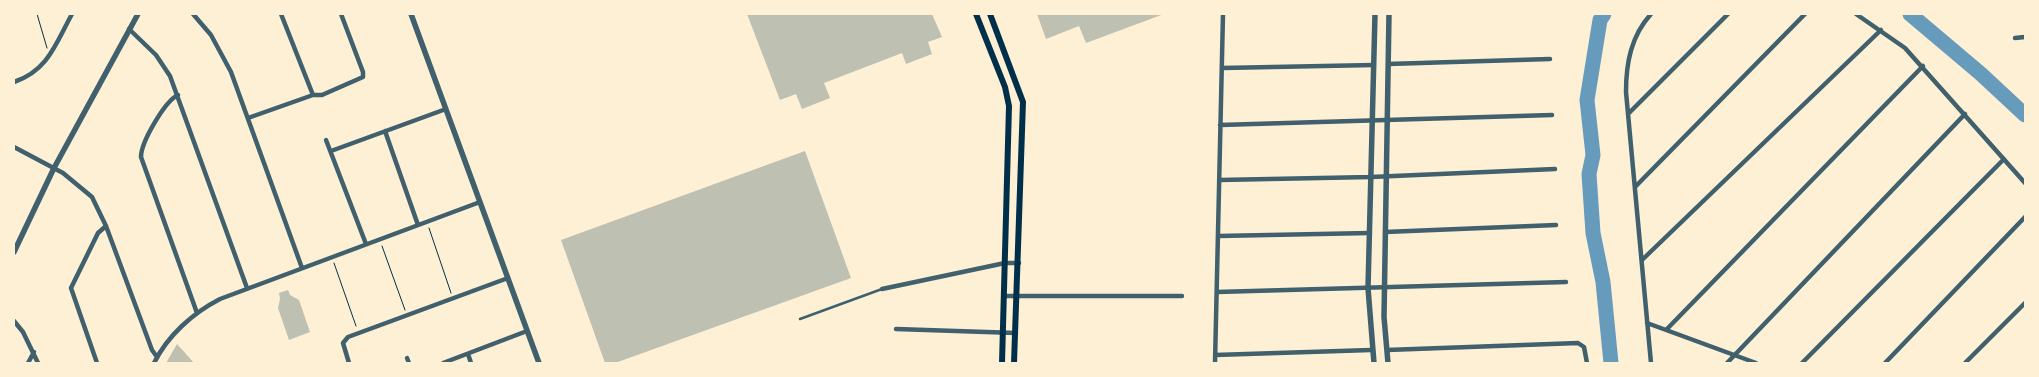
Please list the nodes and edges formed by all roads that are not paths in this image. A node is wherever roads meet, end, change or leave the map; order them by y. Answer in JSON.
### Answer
{"nodes":[{"id":1,"x":72,"y":14,"type":"edge"},
{"id":2,"x":138,"y":14,"type":"edge"},
{"id":3,"x":193,"y":14,"type":"edge"},
{"id":4,"x":281,"y":14,"type":"edge"},
{"id":5,"x":341,"y":14,"type":"edge"},
{"id":6,"x":411,"y":14,"type":"edge"},
{"id":7,"x":976,"y":14,"type":"edge"},
{"id":8,"x":990,"y":14,"type":"edge"},
{"id":9,"x":1223,"y":14,"type":"edge"},
{"id":10,"x":1375,"y":14,"type":"edge"},
{"id":11,"x":1389,"y":14,"type":"edge"},
{"id":12,"x":1651,"y":14,"type":"edge"},
{"id":13,"x":1728,"y":14,"type":"edge"},
{"id":14,"x":1805,"y":14,"type":"edge"},
{"id":15,"x":1856,"y":14,"type":"edge"},
{"id":16,"x":129,"y":29,"type":"junction"},
{"id":17,"x":1881,"y":30,"type":"junction"},
{"id":18,"x":2025,"y":37,"type":"edge"},
{"id":19,"x":2014,"y":38,"type":"dead end"},
{"id":20,"x":1008,"y":58,"type":"junction"},
{"id":21,"x":1550,"y":59,"type":"dead end"},
{"id":22,"x":995,"y":62,"type":"junction"},
{"id":23,"x":1388,"y":64,"type":"junction"},
{"id":24,"x":1374,"y":65,"type":"junction"},
{"id":25,"x":1923,"y":66,"type":"junction"},
{"id":26,"x":1222,"y":68,"type":"junction"},
{"id":27,"x":14,"y":82,"type":"edge"},
{"id":28,"x":313,"y":94,"type":"junction"},
{"id":29,"x":178,"y":95,"type":"junction"},
{"id":30,"x":446,"y":109,"type":"junction"},
{"id":31,"x":1628,"y":114,"type":"junction"},
{"id":32,"x":1966,"y":114,"type":"junction"},
{"id":33,"x":1552,"y":115,"type":"dead end"},
{"id":34,"x":248,"y":118,"type":"junction"},
{"id":35,"x":1387,"y":120,"type":"junction"},
{"id":36,"x":1372,"y":121,"type":"junction"},
{"id":37,"x":1220,"y":125,"type":"junction"},
{"id":38,"x":386,"y":131,"type":"junction"},
{"id":39,"x":326,"y":140,"type":"dead end"},
{"id":40,"x":14,"y":147,"type":"edge"},
{"id":41,"x":331,"y":151,"type":"junction"},
{"id":42,"x":2004,"y":158,"type":"junction"},
{"id":43,"x":54,"y":168,"type":"junction"},
{"id":44,"x":1554,"y":169,"type":"dead end"},
{"id":45,"x":1386,"y":177,"type":"junction"},
{"id":46,"x":1371,"y":178,"type":"junction"},
{"id":47,"x":1219,"y":180,"type":"junction"},
{"id":48,"x":2025,"y":183,"type":"edge"},
{"id":49,"x":1008,"y":184,"type":"junction"},
{"id":50,"x":1022,"y":184,"type":"junction"},
{"id":51,"x":1634,"y":187,"type":"junction"},
{"id":52,"x":480,"y":202,"type":"junction"},
{"id":53,"x":1007,"y":214,"type":"junction"},
{"id":54,"x":1020,"y":214,"type":"junction"},
{"id":55,"x":2025,"y":217,"type":"edge"},
{"id":56,"x":418,"y":225,"type":"junction"},
{"id":57,"x":1556,"y":225,"type":"dead end"},
{"id":58,"x":106,"y":226,"type":"junction"},
{"id":59,"x":1385,"y":232,"type":"junction"},
{"id":60,"x":1370,"y":233,"type":"junction"},
{"id":61,"x":1020,"y":235,"type":"junction"},
{"id":62,"x":1218,"y":236,"type":"junction"},
{"id":63,"x":1006,"y":238,"type":"junction"},
{"id":64,"x":366,"y":244,"type":"junction"},
{"id":65,"x":14,"y":252,"type":"edge"},
{"id":66,"x":1642,"y":260,"type":"junction"},
{"id":67,"x":1006,"y":263,"type":"junction"},
{"id":68,"x":1019,"y":263,"type":"junction"},
{"id":69,"x":302,"y":268,"type":"junction"},
{"id":70,"x":508,"y":278,"type":"junction"},
{"id":71,"x":1566,"y":282,"type":"dead end"},
{"id":72,"x":247,"y":288,"type":"junction"},
{"id":73,"x":1368,"y":288,"type":"junction"},
{"id":74,"x":1384,"y":288,"type":"junction"},
{"id":75,"x":882,"y":289,"type":"joint"},
{"id":76,"x":1217,"y":292,"type":"junction"},
{"id":77,"x":1005,"y":296,"type":"junction"},
{"id":78,"x":1017,"y":296,"type":"junction"},
{"id":79,"x":1182,"y":296,"type":"dead end"},
{"id":80,"x":2025,"y":303,"type":"edge"},
{"id":81,"x":197,"y":313,"type":"junction"},
{"id":82,"x":800,"y":319,"type":"dead end"},
{"id":83,"x":14,"y":322,"type":"edge"},
{"id":84,"x":1647,"y":324,"type":"junction"},
{"id":85,"x":1667,"y":329,"type":"junction"},
{"id":86,"x":896,"y":330,"type":"dead end"},
{"id":87,"x":527,"y":331,"type":"junction"},
{"id":88,"x":1003,"y":332,"type":"junction"},
{"id":89,"x":1016,"y":333,"type":"junction"},
{"id":90,"x":1371,"y":350,"type":"junction"},
{"id":91,"x":1387,"y":350,"type":"junction"},
{"id":92,"x":34,"y":352,"type":"junction"},
{"id":93,"x":468,"y":354,"type":"junction"},
{"id":94,"x":1215,"y":355,"type":"junction"},
{"id":95,"x":1735,"y":356,"type":"junction"},
{"id":96,"x":157,"y":357,"type":"junction"},
{"id":97,"x":407,"y":358,"type":"dead end"},
{"id":98,"x":28,"y":363,"type":"edge"},
{"id":99,"x":38,"y":363,"type":"edge"},
{"id":100,"x":97,"y":363,"type":"edge"},
{"id":101,"x":154,"y":363,"type":"edge"},
{"id":102,"x":349,"y":363,"type":"edge"},
{"id":103,"x":409,"y":363,"type":"edge"},
{"id":104,"x":444,"y":363,"type":"edge"},
{"id":105,"x":471,"y":363,"type":"edge"},
{"id":106,"x":539,"y":363,"type":"edge"},
{"id":107,"x":1002,"y":363,"type":"edge"},
{"id":108,"x":1014,"y":363,"type":"edge"},
{"id":109,"x":1215,"y":363,"type":"edge"},
{"id":110,"x":1374,"y":363,"type":"edge"},
{"id":111,"x":1388,"y":363,"type":"edge"},
{"id":112,"x":1587,"y":363,"type":"edge"},
{"id":113,"x":1651,"y":363,"type":"edge"},
{"id":114,"x":1727,"y":363,"type":"edge"},
{"id":115,"x":1756,"y":363,"type":"edge"},
{"id":116,"x":1802,"y":363,"type":"edge"},
{"id":117,"x":1885,"y":363,"type":"edge"},
{"id":118,"x":1965,"y":363,"type":"edge"}],
"edges":[{"from":1,"to":27,"type":"street"},
{"from":2,"to":16,"type":"street"},
{"from":3,"to":34,"type":"street"},
{"from":4,"to":28,"type":"street"},
{"from":5,"to":28,"type":"street"},
{"from":6,"to":30,"type":"street"},
{"from":7,"to":22,"type":"main road"},
{"from":8,"to":20,"type":"main road"},
{"from":9,"to":26,"type":"street"},
{"from":10,"to":24,"type":"street"},
{"from":11,"to":23,"type":"street"},
{"from":12,"to":31,"type":"street"},
{"from":13,"to":31,"type":"street"},
{"from":14,"to":51,"type":"street"},
{"from":15,"to":17,"type":"street"},
{"from":16,"to":29,"type":"street"},
{"from":16,"to":43,"type":"street"},
{"from":17,"to":25,"type":"street"},
{"from":17,"to":66,"type":"street"},
{"from":18,"to":19,"type":"street"},
{"from":20,"to":22,"type":"main road"},
{"from":20,"to":50,"type":"main road"},
{"from":21,"to":23,"type":"street"},
{"from":22,"to":49,"type":"main road"},
{"from":23,"to":35,"type":"street"},
{"from":24,"to":26,"type":"street"},
{"from":24,"to":36,"type":"street"},
{"from":25,"to":32,"type":"street"},
{"from":25,"to":85,"type":"street"},
{"from":26,"to":37,"type":"street"},
{"from":28,"to":34,"type":"street"},
{"from":29,"to":72,"type":"street"},
{"from":29,"to":81,"type":"street"},
{"from":30,"to":38,"type":"street"},
{"from":30,"to":52,"type":"street"},
{"from":31,"to":51,"type":"street"},
{"from":32,"to":42,"type":"street"},
{"from":32,"to":95,"type":"street"},
{"from":33,"to":35,"type":"street"},
{"from":34,"to":69,"type":"street"},
{"from":35,"to":36,"type":"street"},
{"from":35,"to":45,"type":"street"},
{"from":36,"to":37,"type":"street"},
{"from":36,"to":46,"type":"street"},
{"from":37,"to":47,"type":"street"},
{"from":38,"to":41,"type":"street"},
{"from":38,"to":56,"type":"street"},
{"from":39,"to":41,"type":"street"},
{"from":40,"to":43,"type":"street"},
{"from":41,"to":64,"type":"street"},
{"from":42,"to":48,"type":"street"},
{"from":42,"to":116,"type":"street"},
{"from":43,"to":58,"type":"street"},
{"from":43,"to":65,"type":"street"},
{"from":44,"to":45,"type":"street"},
{"from":45,"to":46,"type":"street"},
{"from":45,"to":59,"type":"street"},
{"from":46,"to":47,"type":"street"},
{"from":46,"to":60,"type":"street"},
{"from":47,"to":62,"type":"street"},
{"from":49,"to":50,"type":"main road"},
{"from":49,"to":53,"type":"main road"},
{"from":50,"to":54,"type":"main road"},
{"from":51,"to":66,"type":"street"},
{"from":52,"to":56,"type":"street"},
{"from":52,"to":70,"type":"street"},
{"from":53,"to":54,"type":"main road"},
{"from":53,"to":63,"type":"main road"},
{"from":54,"to":61,"type":"main road"},
{"from":55,"to":117,"type":"street"},
{"from":56,"to":64,"type":"street"},
{"from":57,"to":59,"type":"street"},
{"from":58,"to":96,"type":"street"},
{"from":58,"to":100,"type":"street"},
{"from":59,"to":74,"type":"street"},
{"from":60,"to":62,"type":"street"},
{"from":60,"to":73,"type":"street"},
{"from":61,"to":63,"type":"main road"},
{"from":61,"to":68,"type":"main road"},
{"from":62,"to":76,"type":"street"},
{"from":63,"to":67,"type":"main road"},
{"from":64,"to":69,"type":"street"},
{"from":66,"to":84,"type":"street"},
{"from":67,"to":68,"type":"street"},
{"from":67,"to":75,"type":"street"},
{"from":67,"to":77,"type":"main road"},
{"from":68,"to":78,"type":"main road"},
{"from":69,"to":72,"type":"street"},
{"from":70,"to":87,"type":"street"},
{"from":70,"to":102,"type":"street"},
{"from":71,"to":74,"type":"street"},
{"from":72,"to":81,"type":"street"},
{"from":73,"to":74,"type":"street"},
{"from":73,"to":76,"type":"street"},
{"from":73,"to":90,"type":"street"},
{"from":74,"to":91,"type":"street"},
{"from":75,"to":82,"type":"lane"},
{"from":76,"to":94,"type":"street"},
{"from":77,"to":78,"type":"street"},
{"from":77,"to":88,"type":"main road"},
{"from":78,"to":79,"type":"street"},
{"from":78,"to":89,"type":"main road"},
{"from":80,"to":118,"type":"street"},
{"from":81,"to":96,"type":"street"},
{"from":83,"to":92,"type":"street"},
{"from":84,"to":85,"type":"street"},
{"from":84,"to":113,"type":"street"},
{"from":85,"to":95,"type":"street"},
{"from":86,"to":88,"type":"street"},
{"from":87,"to":93,"type":"street"},
{"from":87,"to":106,"type":"street"},
{"from":88,"to":89,"type":"street"},
{"from":88,"to":107,"type":"main road"},
{"from":89,"to":108,"type":"main road"},
{"from":90,"to":94,"type":"street"},
{"from":90,"to":110,"type":"street"},
{"from":91,"to":111,"type":"street"},
{"from":91,"to":112,"type":"street"},
{"from":92,"to":98,"type":"street"},
{"from":92,"to":99,"type":"street"},
{"from":93,"to":104,"type":"street"},
{"from":93,"to":105,"type":"street"},
{"from":94,"to":109,"type":"street"},
{"from":95,"to":114,"type":"street"},
{"from":95,"to":115,"type":"street"},
{"from":96,"to":101,"type":"street"},
{"from":97,"to":103,"type":"street"}]}
